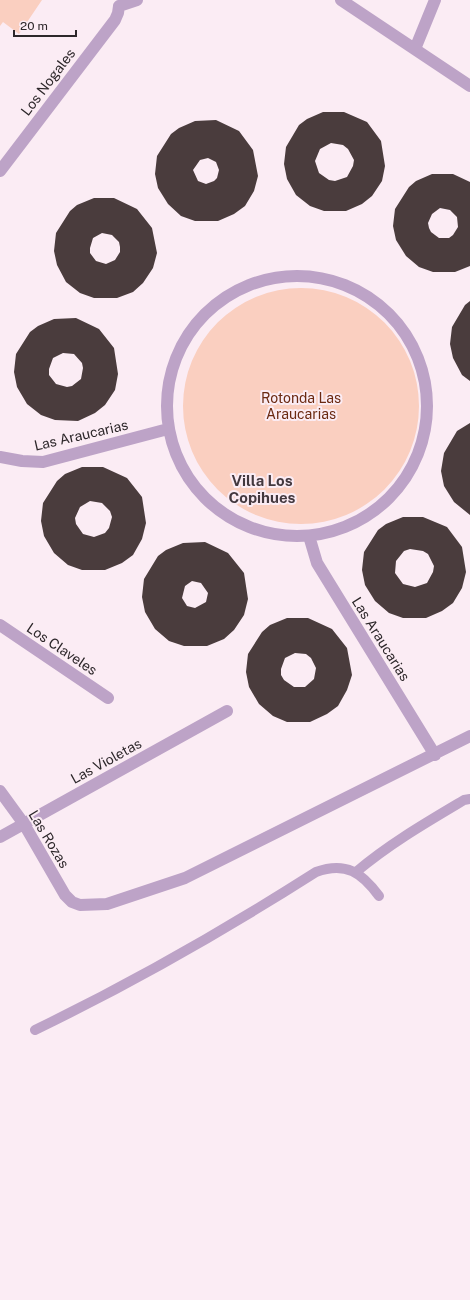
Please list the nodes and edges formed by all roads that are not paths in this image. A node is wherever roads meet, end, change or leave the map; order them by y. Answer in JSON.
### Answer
{"nodes":[{"id":1,"x":137,"y":0,"type":"edge"},
{"id":2,"x":341,"y":0,"type":"edge"},
{"id":3,"x":435,"y":0,"type":"edge"},
{"id":4,"x":117,"y":3,"type":"edge"},
{"id":5,"x":415,"y":49,"type":"junction"},
{"id":6,"x":470,"y":86,"type":"edge"},
{"id":7,"x":5,"y":154,"type":"edge"},
{"id":8,"x":0,"y":171,"type":"edge"},
{"id":9,"x":168,"y":429,"type":"junction"},
{"id":10,"x":0,"y":457,"type":"edge"},
{"id":11,"x":308,"y":536,"type":"junction"},
{"id":12,"x":0,"y":625,"type":"edge"},
{"id":13,"x":108,"y":698,"type":"dead end"},
{"id":14,"x":227,"y":711,"type":"dead end"},
{"id":15,"x":470,"y":736,"type":"edge"},
{"id":16,"x":435,"y":755,"type":"junction"},
{"id":17,"x":0,"y":792,"type":"edge"},
{"id":18,"x":470,"y":799,"type":"edge"},
{"id":19,"x":24,"y":824,"type":"junction"},
{"id":20,"x":0,"y":838,"type":"edge"},
{"id":21,"x":356,"y":872,"type":"junction"},
{"id":22,"x":379,"y":896,"type":"dead end"},
{"id":23,"x":35,"y":1030,"type":"dead end"}],
"edges":[{"from":1,"to":4,"type":"street","name":"Los Nogales"},
{"from":2,"to":5,"type":"street"},
{"from":3,"to":5,"type":"street"},
{"from":4,"to":7,"type":"street","name":"Los Nogales"},
{"from":5,"to":6,"type":"street"},
{"from":7,"to":8,"type":"street","name":"Los Nogales"},
{"from":9,"to":10,"type":"street","name":"Las Araucarias"},
{"from":9,"to":11,"type":"street"},
{"from":9,"to":11,"type":"street"},
{"from":11,"to":16,"type":"street","name":"Las Araucarias"},
{"from":12,"to":13,"type":"street","name":"Los Claveles"},
{"from":14,"to":19,"type":"street","name":"Las Violetas"},
{"from":15,"to":16,"type":"street"},
{"from":16,"to":19,"type":"street","name":"Las Rozas"},
{"from":17,"to":19,"type":"street","name":"Las Rozas"},
{"from":18,"to":21,"type":"lane"},
{"from":19,"to":20,"type":"street","name":"Las Violetas"},
{"from":21,"to":22,"type":"lane"},
{"from":21,"to":23,"type":"lane"}]}
